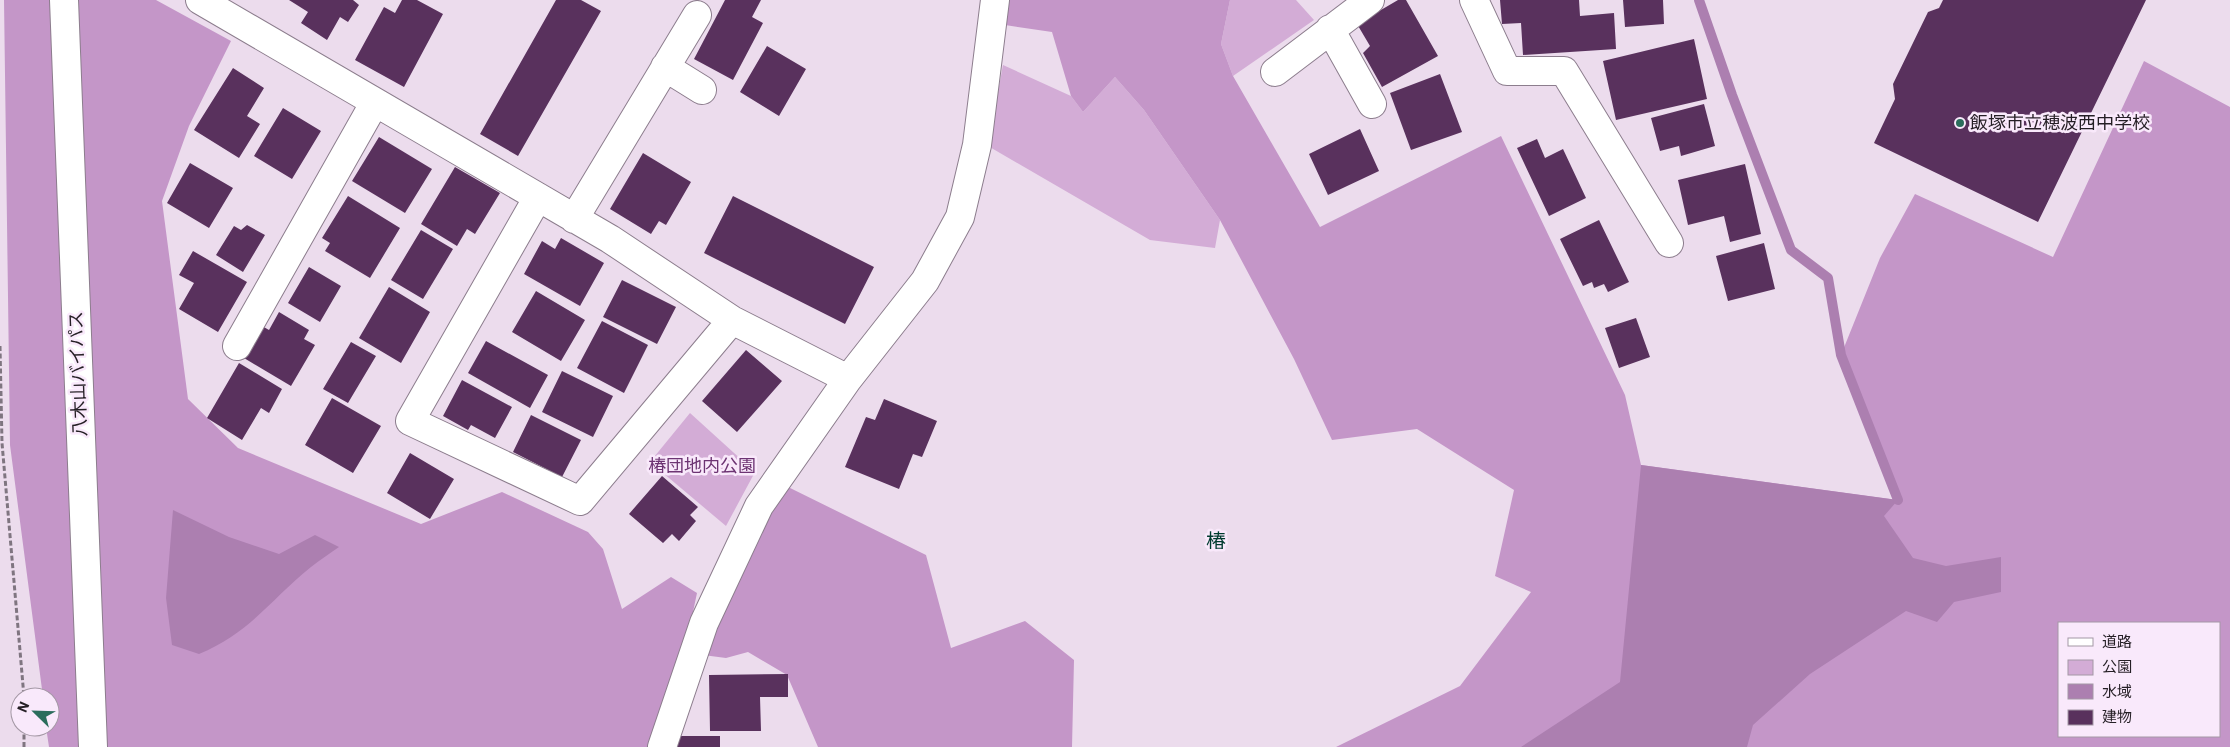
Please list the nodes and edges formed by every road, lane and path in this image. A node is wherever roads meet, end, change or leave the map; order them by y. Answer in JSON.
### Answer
{"nodes":[{"id":1,"x":64,"y":0,"type":"edge"},
{"id":2,"x":200,"y":0,"type":"edge"},
{"id":3,"x":995,"y":0,"type":"edge"},
{"id":4,"x":1370,"y":0,"type":"edge"},
{"id":5,"x":1474,"y":0,"type":"edge"},
{"id":6,"x":697,"y":14,"type":"dead end"},
{"id":7,"x":1330,"y":29,"type":"junction"},
{"id":8,"x":665,"y":67,"type":"junction"},
{"id":9,"x":1275,"y":72,"type":"dead end"},
{"id":10,"x":702,"y":90,"type":"dead end"},
{"id":11,"x":375,"y":102,"type":"junction"},
{"id":12,"x":1372,"y":104,"type":"dead end"},
{"id":13,"x":538,"y":197,"type":"junction"},
{"id":14,"x":574,"y":219,"type":"junction"},
{"id":15,"x":1669,"y":243,"type":"dead end"},
{"id":16,"x":732,"y":320,"type":"junction"},
{"id":17,"x":0,"y":346,"type":"edge"},
{"id":18,"x":237,"y":346,"type":"dead end"},
{"id":19,"x":848,"y":379,"type":"junction"},
{"id":20,"x":23,"y":687,"type":"edge"},
{"id":21,"x":93,"y":747,"type":"edge"},
{"id":22,"x":662,"y":747,"type":"edge"}],
"edges":[{"from":1,"to":21,"type":"main road","name":"八木山バイパス"},
{"from":2,"to":11,"type":"main road"},
{"from":3,"to":19,"type":"main road"},
{"from":4,"to":7,"type":"main road"},
{"from":5,"to":15,"type":"main road"},
{"from":6,"to":8,"type":"main road"},
{"from":7,"to":9,"type":"main road"},
{"from":7,"to":12,"type":"main road"},
{"from":8,"to":10,"type":"main road"},
{"from":8,"to":14,"type":"main road"},
{"from":11,"to":13,"type":"main road"},
{"from":11,"to":18,"type":"main road"},
{"from":13,"to":14,"type":"main road"},
{"from":13,"to":16,"type":"main road"},
{"from":14,"to":16,"type":"main road"},
{"from":16,"to":19,"type":"main road"},
{"from":17,"to":20,"type":"path"},
{"from":19,"to":22,"type":"main road"}]}
